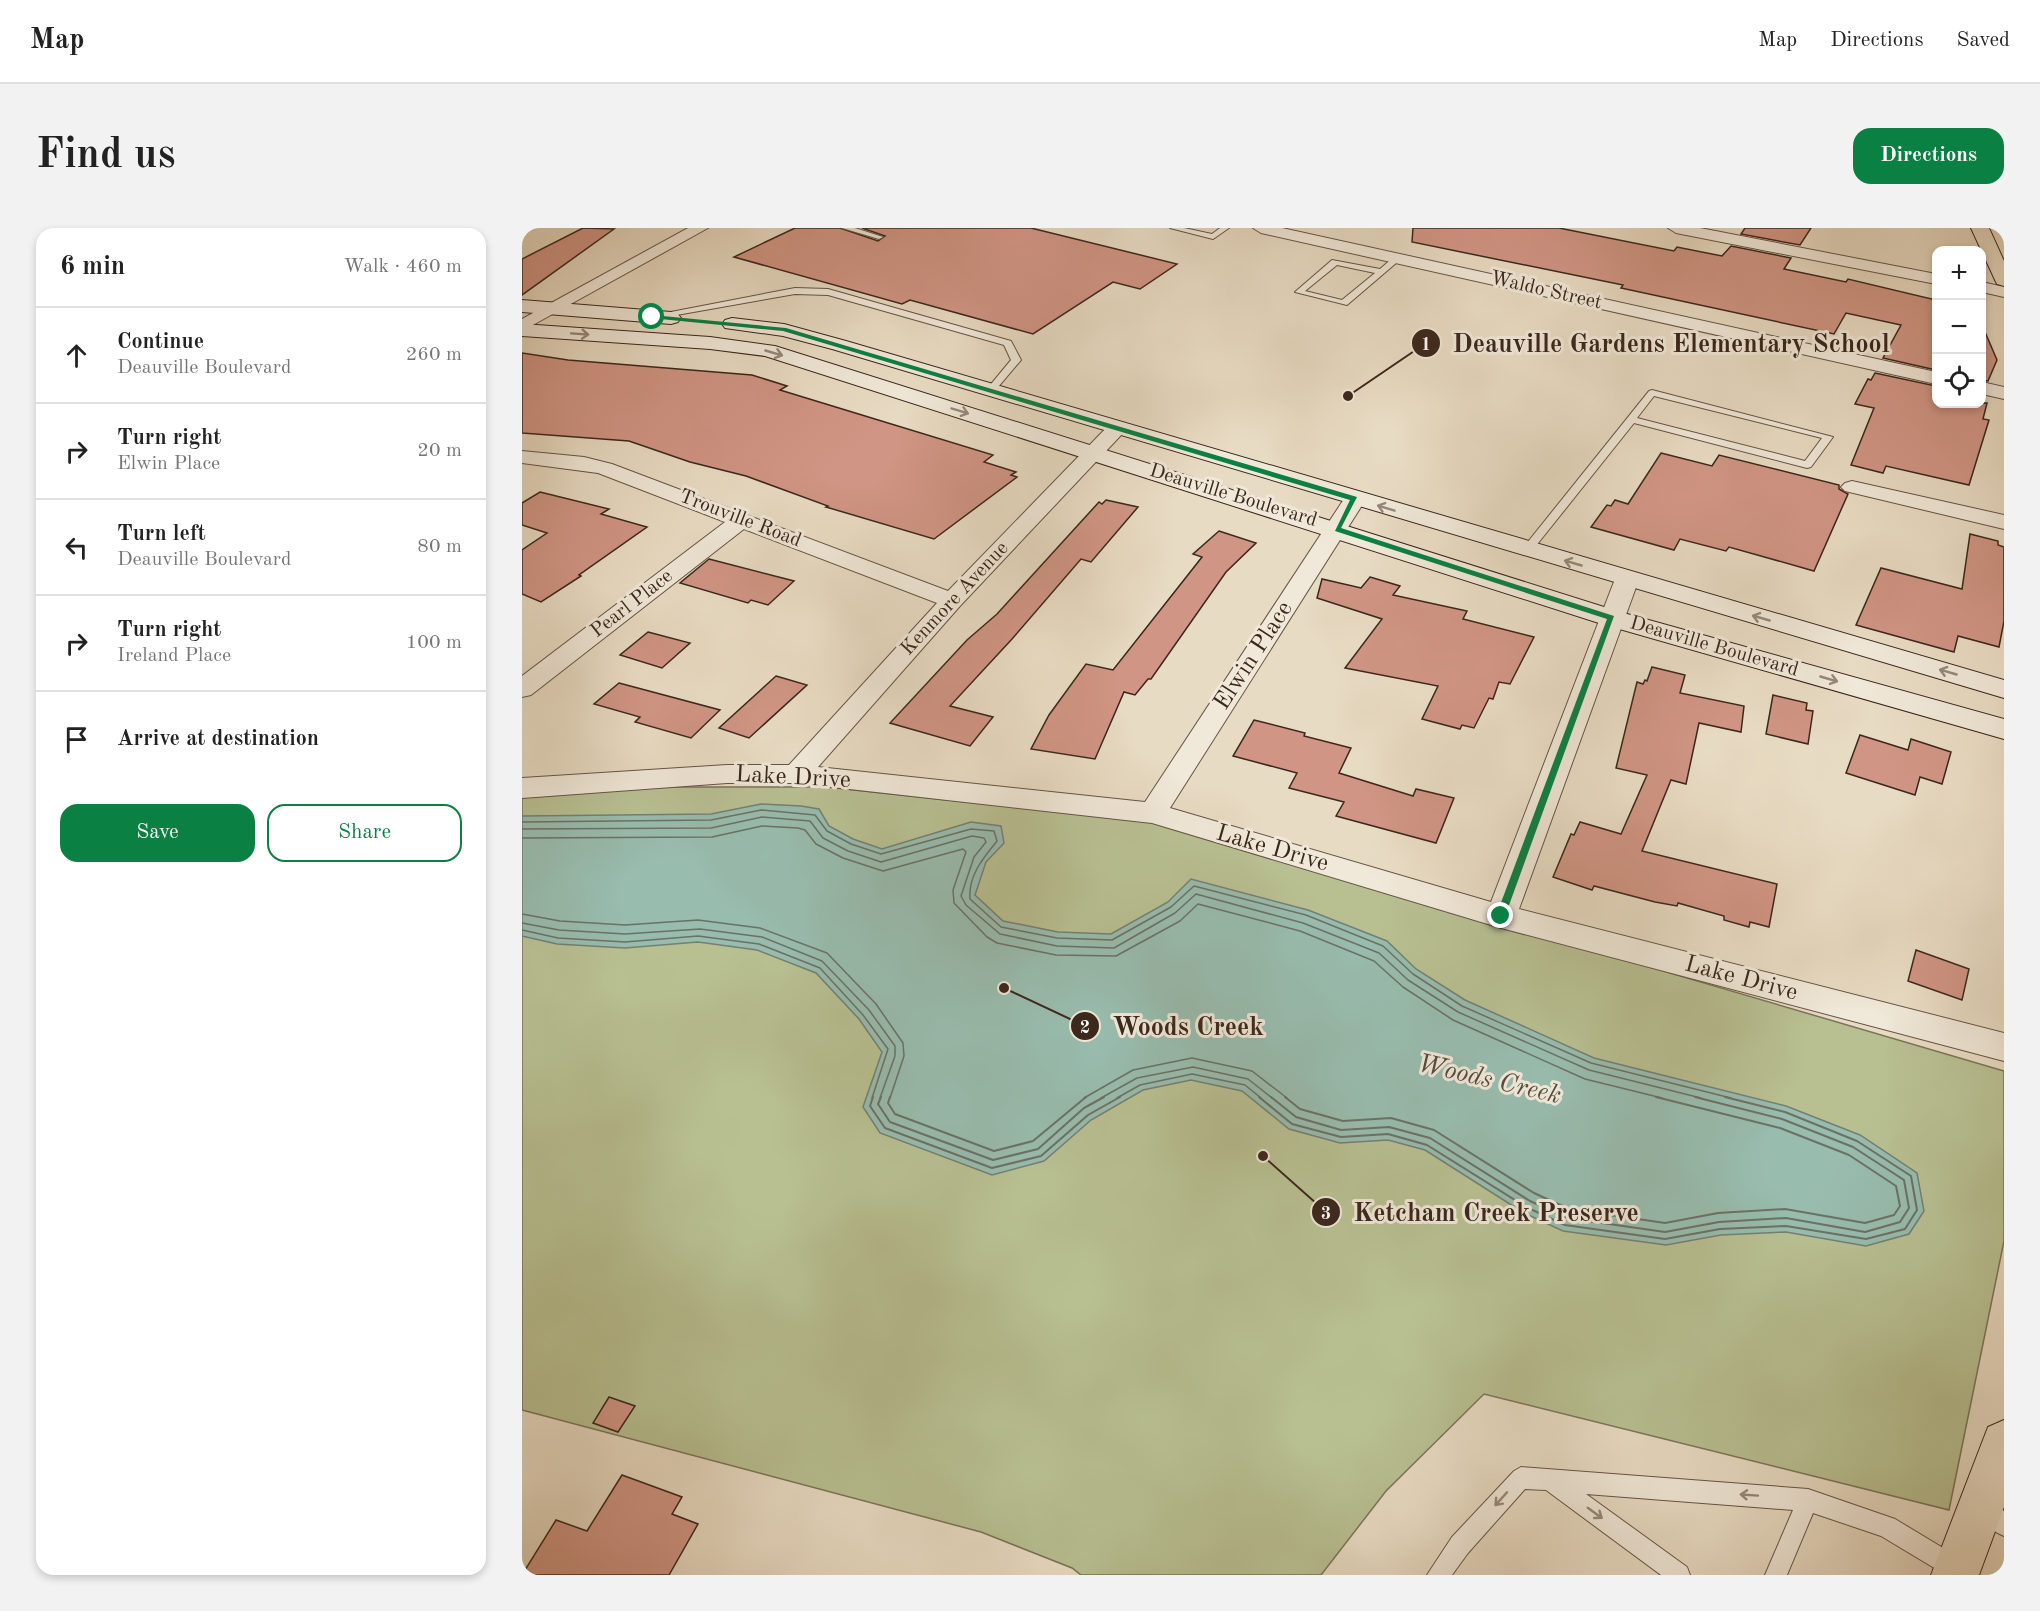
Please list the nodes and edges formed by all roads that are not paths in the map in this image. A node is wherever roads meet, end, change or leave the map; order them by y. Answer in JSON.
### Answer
{"nodes":[{"id":1,"x":692,"y":228,"type":"edge"},
{"id":2,"x":699,"y":228,"type":"edge"},
{"id":3,"x":846,"y":228,"type":"edge"},
{"id":4,"x":1174,"y":228,"type":"edge"},
{"id":5,"x":1225,"y":228,"type":"edge"},
{"id":6,"x":1261,"y":228,"type":"edge"},
{"id":7,"x":1677,"y":228,"type":"edge"},
{"id":8,"x":1980,"y":228,"type":"edge"},
{"id":9,"x":1302,"y":232,"type":"edge"},
{"id":10,"x":879,"y":237,"type":"dead end"},
{"id":11,"x":1398,"y":258,"type":"junction"},
{"id":12,"x":1381,"y":272,"type":"junction"},
{"id":13,"x":1932,"y":278,"type":"edge"},
{"id":14,"x":2004,"y":280,"type":"edge"},
{"id":15,"x":1986,"y":288,"type":"edge"},
{"id":16,"x":2004,"y":292,"type":"edge"},
{"id":17,"x":522,"y":306,"type":"edge"},
{"id":18,"x":555,"y":308,"type":"junction"},
{"id":19,"x":652,"y":317,"type":"junction"},
{"id":20,"x":522,"y":328,"type":"edge"},
{"id":21,"x":1932,"y":377,"type":"edge"},
{"id":22,"x":1986,"y":389,"type":"edge"},
{"id":23,"x":990,"y":391,"type":"junction"},
{"id":24,"x":2004,"y":393,"type":"edge"},
{"id":25,"x":1631,"y":419,"type":"junction"},
{"id":26,"x":1117,"y":428,"type":"junction"},
{"id":27,"x":1093,"y":453,"type":"junction"},
{"id":28,"x":532,"y":458,"type":"edge"},
{"id":29,"x":522,"y":471,"type":"edge"},
{"id":30,"x":1852,"y":487,"type":"dead end"},
{"id":31,"x":1354,"y":499,"type":"junction"},
{"id":32,"x":741,"y":520,"type":"junction"},
{"id":33,"x":2004,"y":522,"type":"edge"},
{"id":34,"x":1337,"y":529,"type":"junction"},
{"id":35,"x":1527,"y":550,"type":"junction"},
{"id":36,"x":1627,"y":579,"type":"junction"},
{"id":37,"x":952,"y":601,"type":"junction"},
{"id":38,"x":1611,"y":618,"type":"junction"},
{"id":39,"x":522,"y":689,"type":"edge"},
{"id":40,"x":2004,"y":689,"type":"edge"},
{"id":41,"x":2004,"y":729,"type":"edge"},
{"id":42,"x":796,"y":774,"type":"junction"},
{"id":43,"x":522,"y":788,"type":"edge"},
{"id":44,"x":1152,"y":813,"type":"junction"},
{"id":45,"x":1501,"y":916,"type":"junction"},
{"id":46,"x":2004,"y":1047,"type":"edge"},
{"id":47,"x":2004,"y":1443,"type":"edge"},
{"id":48,"x":1548,"y":1479,"type":"junction"},
{"id":49,"x":1808,"y":1500,"type":"junction"},
{"id":50,"x":1993,"y":1516,"type":"edge"},
{"id":51,"x":1956,"y":1572,"type":"edge"},
{"id":52,"x":1438,"y":1575,"type":"edge"},
{"id":53,"x":1679,"y":1575,"type":"edge"},
{"id":54,"x":1776,"y":1575,"type":"edge"}],
"edges":[{"from":1,"to":2,"type":"street"},
{"from":2,"to":18,"type":"street"},
{"from":3,"to":10,"type":"lane"},
{"from":4,"to":5,"type":"lane"},
{"from":6,"to":9,"type":"street","name":"Waldo Street"},
{"from":7,"to":13,"type":"street"},
{"from":8,"to":14,"type":"main road"},
{"from":9,"to":11,"type":"street","name":"Waldo Street"},
{"from":11,"to":12,"type":"lane"},
{"from":11,"to":21,"type":"street","name":"Waldo Street"},
{"from":12,"to":12,"type":"lane"},
{"from":15,"to":16,"type":"street"},
{"from":17,"to":18,"type":"street","name":"Deauville Boulevard"},
{"from":18,"to":19,"type":"street","name":"Deauville Boulevard"},
{"from":18,"to":20,"type":"street"},
{"from":19,"to":23,"type":"street","name":"Deauville Boulevard"},
{"from":19,"to":23,"type":"lane"},
{"from":20,"to":27,"type":"street","name":"Deauville Boulevard","one_way":true},
{"from":22,"to":24,"type":"street"},
{"from":23,"to":26,"type":"street","name":"Deauville Boulevard"},
{"from":25,"to":25,"type":"lane"},
{"from":25,"to":35,"type":"lane"},
{"from":26,"to":27,"type":"street","name":"Kenmore Avenue"},
{"from":26,"to":31,"type":"street","name":"Deauville Boulevard"},
{"from":27,"to":34,"type":"street","name":"Deauville Boulevard"},
{"from":27,"to":37,"type":"street","name":"Kenmore Avenue"},
{"from":28,"to":29,"type":"street"},
{"from":28,"to":32,"type":"street","name":"Trouville Road"},
{"from":30,"to":33,"type":"street"},
{"from":31,"to":34,"type":"street","name":"Elwin Place"},
{"from":35,"to":31,"type":"street","name":"Deauville Boulevard","one_way":true},
{"from":32,"to":37,"type":"street","name":"Trouville Road"},
{"from":32,"to":39,"type":"street","name":"Pearl Place"},
{"from":34,"to":38,"type":"street","name":"Deauville Boulevard"},
{"from":34,"to":44,"type":"street","name":"Elwin Place"},
{"from":36,"to":35,"type":"street","name":"Deauville Boulevard","one_way":true},
{"from":36,"to":38,"type":"street"},
{"from":40,"to":36,"type":"street","name":"Deauville Boulevard","one_way":true},
{"from":37,"to":42,"type":"street","name":"Kenmore Avenue"},
{"from":38,"to":41,"type":"street","name":"Deauville Boulevard","one_way":true},
{"from":38,"to":45,"type":"street"},
{"from":42,"to":43,"type":"street","name":"Lake Drive"},
{"from":42,"to":44,"type":"street","name":"Lake Drive"},
{"from":44,"to":45,"type":"street","name":"Lake Drive"},
{"from":45,"to":46,"type":"street","name":"Lake Drive"},
{"from":47,"to":50,"type":"main road"},
{"from":49,"to":48,"type":"lane","one_way":true},
{"from":48,"to":52,"type":"lane","one_way":true},
{"from":48,"to":53,"type":"lane","one_way":true},
{"from":49,"to":51,"type":"lane"},
{"from":49,"to":54,"type":"lane"},
{"from":50,"to":51,"type":"main road"}]}
